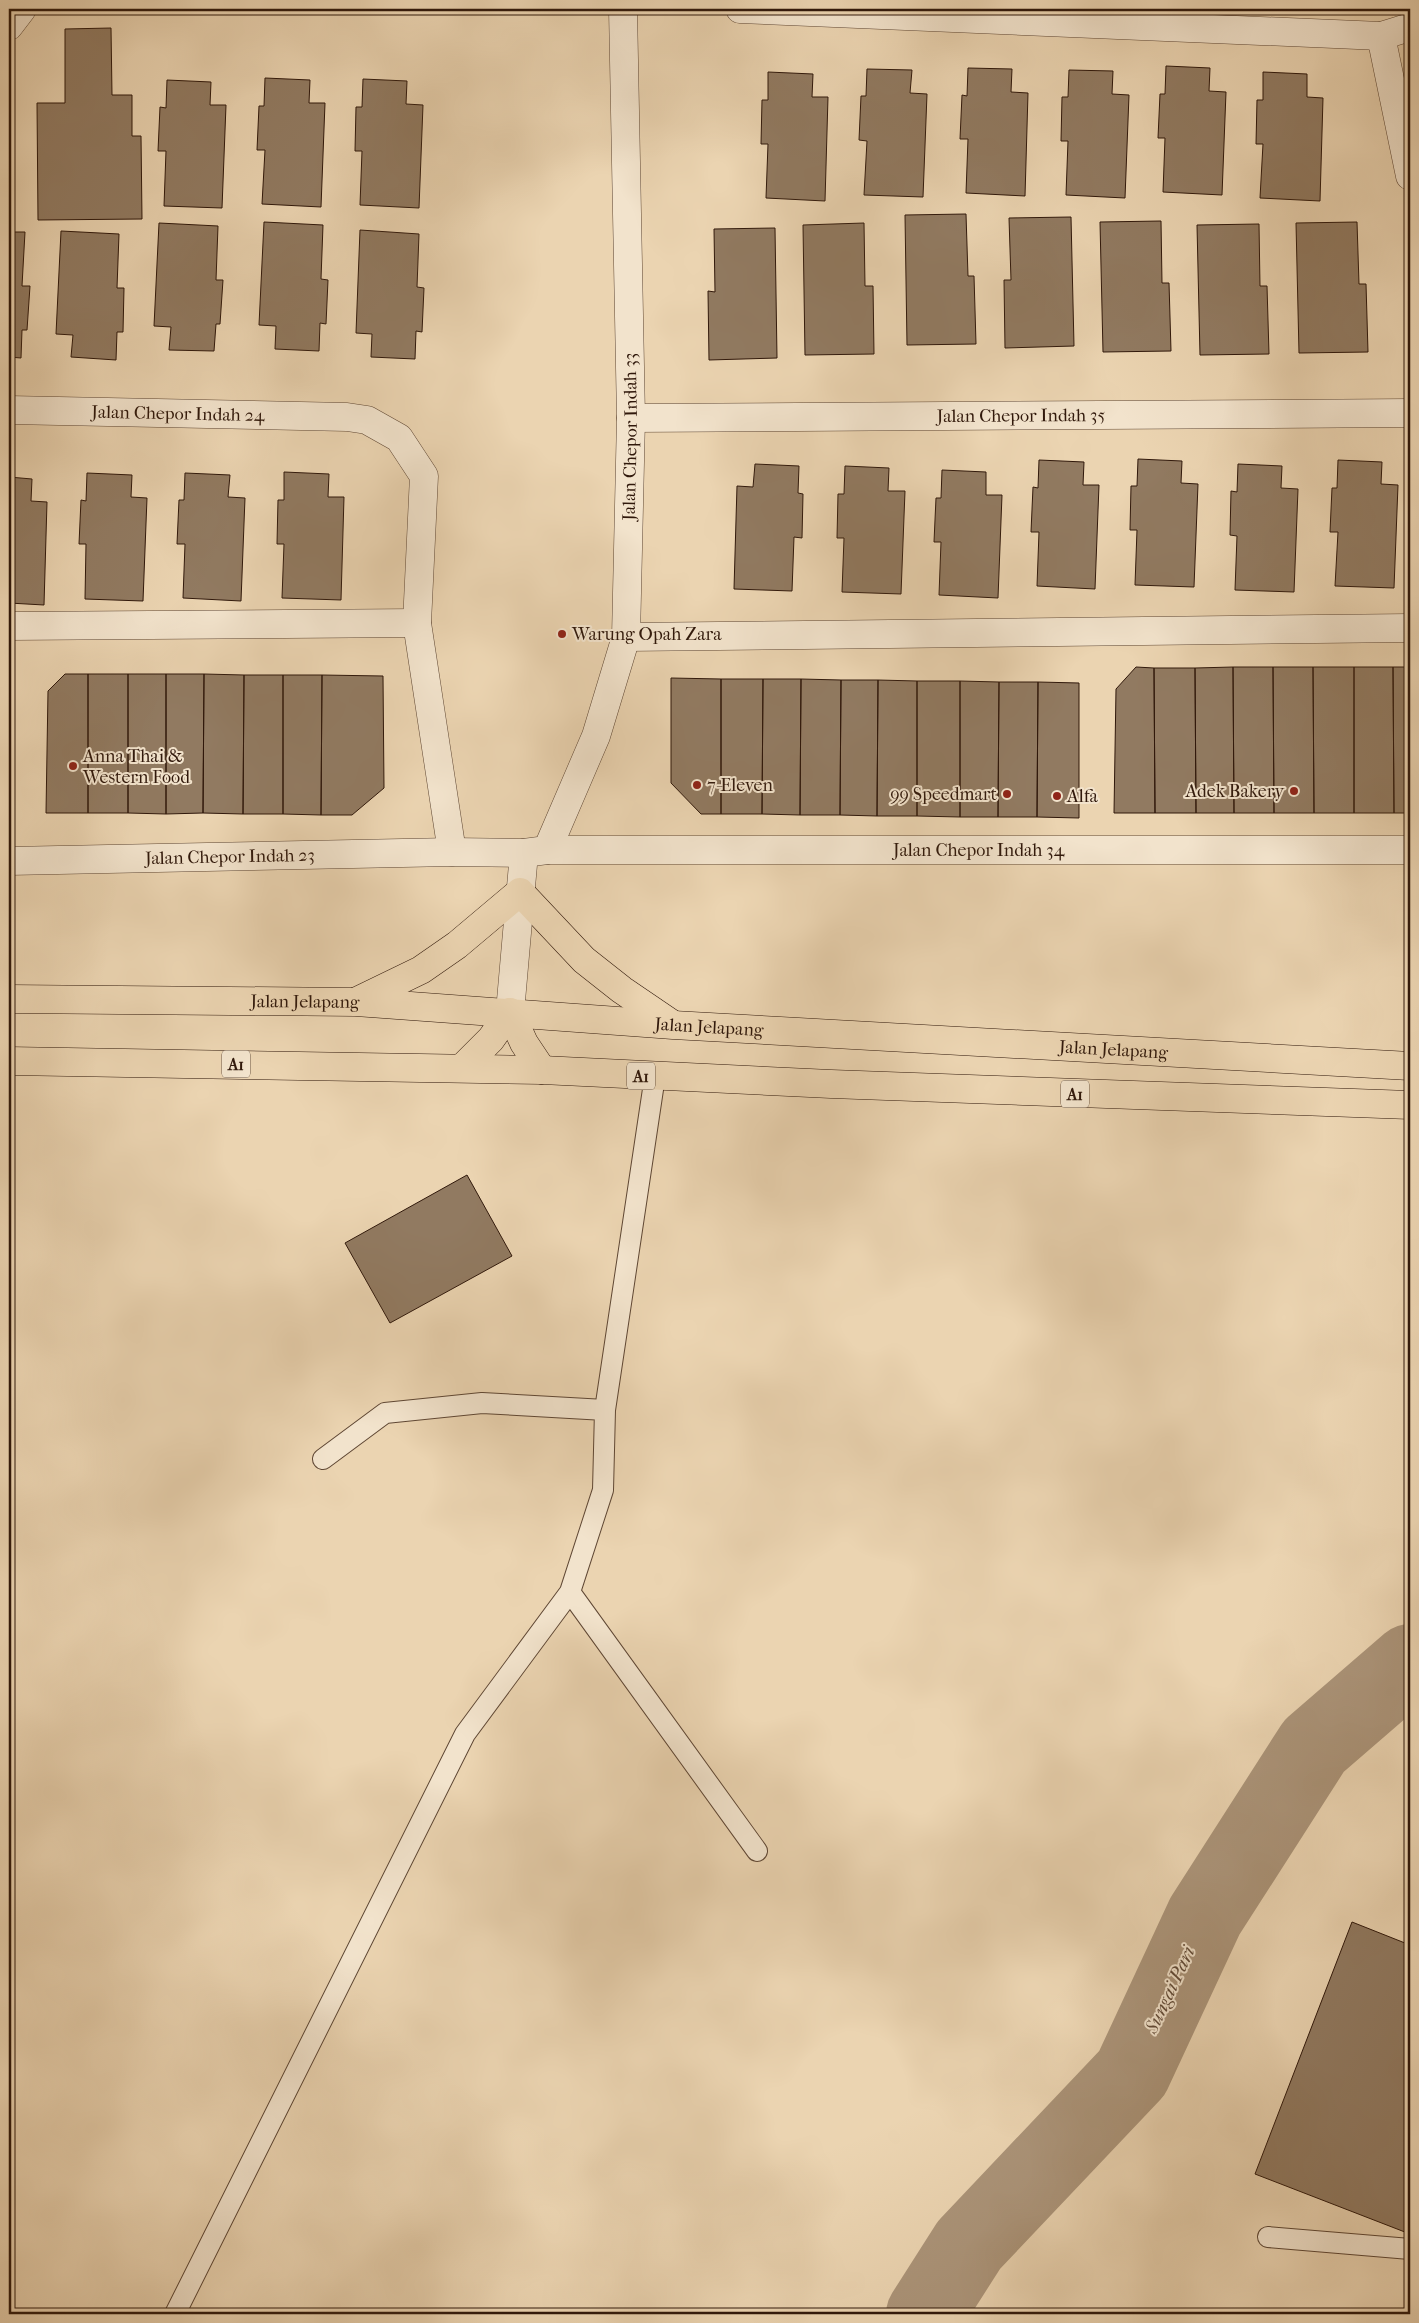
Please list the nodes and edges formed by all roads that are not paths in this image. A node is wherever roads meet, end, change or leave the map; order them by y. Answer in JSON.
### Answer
{"nodes":[{"id":1,"x":22,"y":9,"type":"edge"},
{"id":2,"x":623,"y":9,"type":"edge"},
{"id":3,"x":740,"y":9,"type":"edge"},
{"id":4,"x":9,"y":26,"type":"edge"},
{"id":5,"x":1410,"y":27,"type":"edge"},
{"id":6,"x":1381,"y":36,"type":"junction"},
{"id":7,"x":1410,"y":176,"type":"edge"},
{"id":8,"x":9,"y":410,"type":"edge"},
{"id":9,"x":1410,"y":412,"type":"edge"},
{"id":10,"x":631,"y":418,"type":"junction"},
{"id":11,"x":417,"y":623,"type":"junction"},
{"id":12,"x":9,"y":626,"type":"edge"},
{"id":13,"x":1410,"y":628,"type":"edge"},
{"id":14,"x":626,"y":637,"type":"junction"},
{"id":15,"x":1410,"y":850,"type":"edge"},
{"id":16,"x":452,"y":852,"type":"junction"},
{"id":17,"x":536,"y":852,"type":"junction"},
{"id":18,"x":9,"y":861,"type":"edge"},
{"id":19,"x":520,"y":892,"type":"junction"},
{"id":20,"x":9,"y":999,"type":"edge"},
{"id":21,"x":356,"y":1002,"type":"junction"},
{"id":22,"x":510,"y":1012,"type":"junction"},
{"id":23,"x":673,"y":1025,"type":"junction"},
{"id":24,"x":9,"y":1060,"type":"edge"},
{"id":25,"x":1410,"y":1066,"type":"edge"},
{"id":26,"x":462,"y":1068,"type":"junction"},
{"id":27,"x":542,"y":1070,"type":"junction"},
{"id":28,"x":655,"y":1076,"type":"junction"},
{"id":29,"x":1410,"y":1105,"type":"edge"},
{"id":30,"x":605,"y":1410,"type":"junction"},
{"id":31,"x":323,"y":1459,"type":"dead end"},
{"id":32,"x":570,"y":1592,"type":"junction"},
{"id":33,"x":757,"y":1851,"type":"dead end"},
{"id":34,"x":1268,"y":2237,"type":"dead end"},
{"id":35,"x":1410,"y":2249,"type":"edge"},
{"id":36,"x":174,"y":2314,"type":"edge"}],
"edges":[{"from":1,"to":4,"type":"street"},
{"from":2,"to":10,"type":"street","name":"Jalan Chepor Indah 33"},
{"from":3,"to":6,"type":"street"},
{"from":5,"to":6,"type":"street"},
{"from":6,"to":7,"type":"street"},
{"from":8,"to":11,"type":"street","name":"Jalan Chepor Indah 24"},
{"from":9,"to":10,"type":"street","name":"Jalan Chepor Indah 35"},
{"from":10,"to":14,"type":"street","name":"Jalan Chepor Indah 33"},
{"from":11,"to":12,"type":"street"},
{"from":11,"to":16,"type":"street","name":"Jalan Chepor Indah 24"},
{"from":13,"to":14,"type":"street"},
{"from":14,"to":17,"type":"street","name":"Jalan Chepor Indah 33"},
{"from":15,"to":17,"type":"street","name":"Jalan Chepor Indah 34"},
{"from":16,"to":17,"type":"street","name":"Jalan Chepor Indah 34"},
{"from":16,"to":18,"type":"street","name":"Jalan Chepor Indah 23"},
{"from":17,"to":19,"type":"street","name":"Jalan Chepor Indah 33"},
{"from":19,"to":21,"type":"main road"},
{"from":19,"to":22,"type":"street","name":"Jalan Chepor Indah 33"},
{"from":19,"to":23,"type":"main road"},
{"from":20,"to":21,"type":"main road","name":"Jalan Jelapang"},
{"from":21,"to":22,"type":"main road","name":"Jalan Jelapang"},
{"from":22,"to":23,"type":"main road","name":"Jalan Jelapang"},
{"from":22,"to":26,"type":"main road"},
{"from":22,"to":27,"type":"main road"},
{"from":23,"to":25,"type":"main road","name":"Jalan Jelapang"},
{"from":24,"to":26,"type":"main road","number":"A1"},
{"from":26,"to":27,"type":"main road","number":"A1"},
{"from":27,"to":28,"type":"main road","number":"A1"},
{"from":28,"to":29,"type":"main road","number":"A1"},
{"from":28,"to":30,"type":"lane"},
{"from":30,"to":31,"type":"lane"},
{"from":30,"to":32,"type":"lane"},
{"from":32,"to":33,"type":"lane"},
{"from":32,"to":36,"type":"lane"},
{"from":34,"to":35,"type":"lane"}]}
